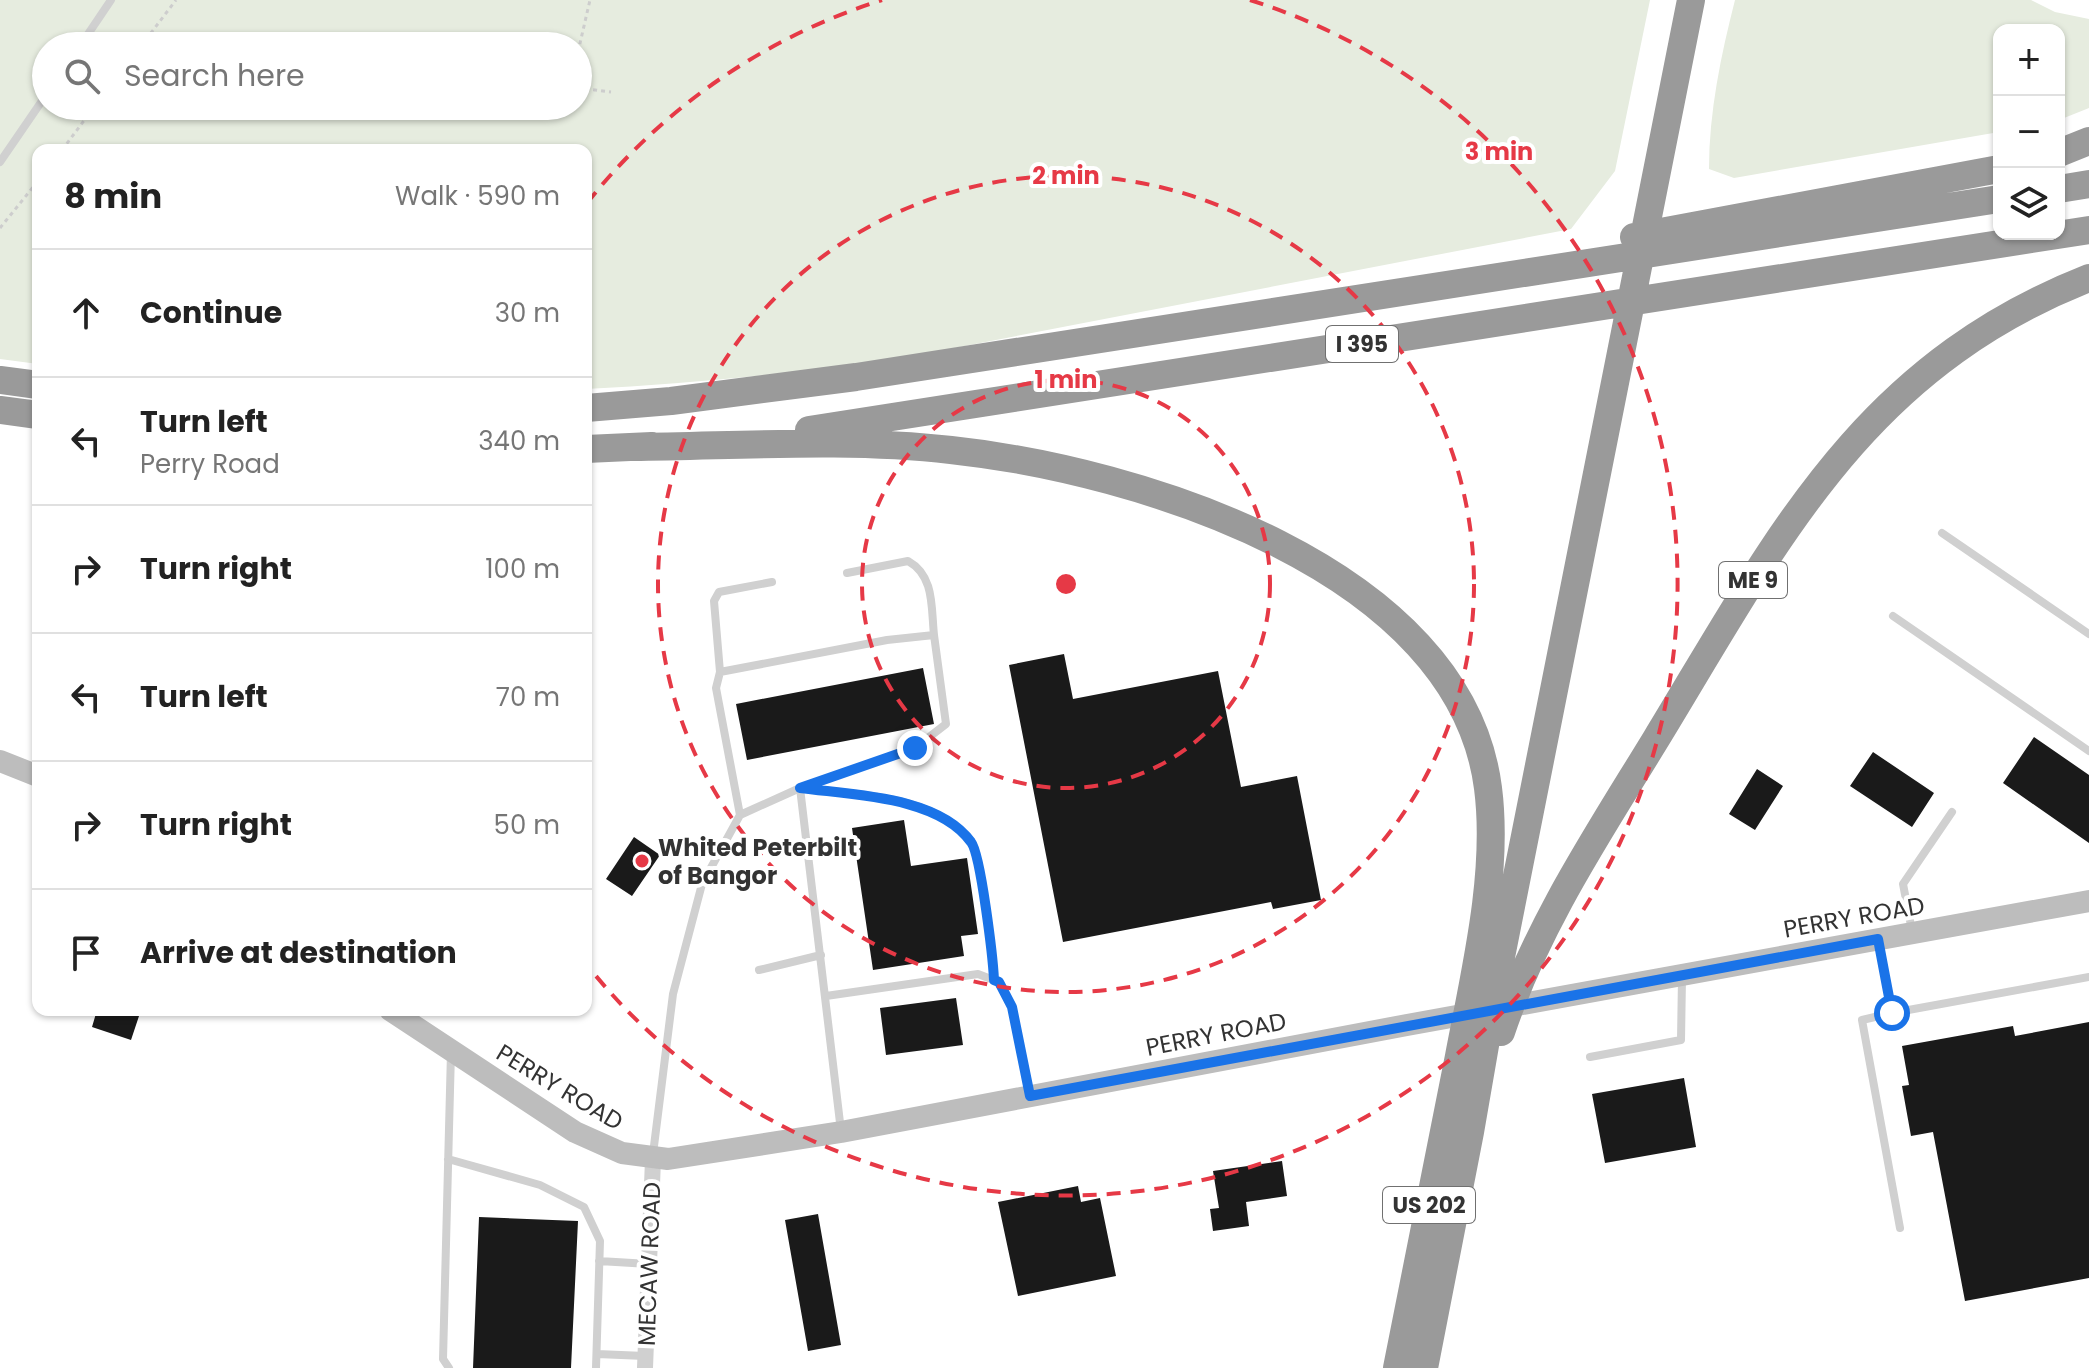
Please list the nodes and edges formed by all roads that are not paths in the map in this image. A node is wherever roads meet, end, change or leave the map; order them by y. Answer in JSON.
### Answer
{"nodes":[{"id":1,"x":111,"y":0,"type":"edge"},
{"id":2,"x":1674,"y":0,"type":"edge"},
{"id":3,"x":1691,"y":0,"type":"edge"},
{"id":4,"x":89,"y":32,"type":"edge"},
{"id":5,"x":32,"y":115,"type":"edge"},
{"id":6,"x":2089,"y":141,"type":"edge"},
{"id":7,"x":2065,"y":151,"type":"edge"},
{"id":8,"x":0,"y":162,"type":"edge"},
{"id":9,"x":1993,"y":170,"type":"edge"},
{"id":10,"x":1646,"y":171,"type":"junction"},
{"id":11,"x":2089,"y":184,"type":"edge"},
{"id":12,"x":2065,"y":188,"type":"edge"},
{"id":13,"x":1993,"y":200,"type":"edge"},
{"id":14,"x":2089,"y":230,"type":"edge"},
{"id":15,"x":2089,"y":278,"type":"edge"},
{"id":16,"x":1441,"y":286,"type":"junction"},
{"id":17,"x":1605,"y":377,"type":"junction"},
{"id":18,"x":0,"y":380,"type":"edge"},
{"id":19,"x":32,"y":384,"type":"edge"},
{"id":20,"x":592,"y":408,"type":"edge"},
{"id":21,"x":0,"y":410,"type":"edge"},
{"id":22,"x":32,"y":414,"type":"edge"},
{"id":23,"x":633,"y":447,"type":"junction"},
{"id":24,"x":592,"y":449,"type":"edge"},
{"id":25,"x":1942,"y":533,"type":"dead end"},
{"id":26,"x":847,"y":573,"type":"dead end"},
{"id":27,"x":772,"y":582,"type":"dead end"},
{"id":28,"x":1893,"y":616,"type":"dead end"},
{"id":29,"x":2089,"y":634,"type":"edge"},
{"id":30,"x":934,"y":635,"type":"junction"},
{"id":31,"x":720,"y":672,"type":"junction"},
{"id":32,"x":2089,"y":751,"type":"edge"},
{"id":33,"x":0,"y":761,"type":"edge"},
{"id":34,"x":32,"y":774,"type":"edge"},
{"id":35,"x":800,"y":788,"type":"junction"},
{"id":36,"x":1952,"y":812,"type":"dead end"},
{"id":37,"x":740,"y":815,"type":"junction"},
{"id":38,"x":2089,"y":901,"type":"edge"},
{"id":39,"x":1912,"y":933,"type":"junction"},
{"id":40,"x":1481,"y":934,"type":"junction"},
{"id":41,"x":1878,"y":939,"type":"junction"},
{"id":42,"x":821,"y":955,"type":"junction"},
{"id":43,"x":759,"y":970,"type":"dead end"},
{"id":44,"x":1682,"y":975,"type":"junction"},
{"id":45,"x":2089,"y":977,"type":"edge"},
{"id":46,"x":994,"y":980,"type":"junction"},
{"id":47,"x":1496,"y":982,"type":"junction"},
{"id":48,"x":826,"y":996,"type":"junction"},
{"id":49,"x":1892,"y":1013,"type":"junction"},
{"id":50,"x":399,"y":1016,"type":"edge"},
{"id":51,"x":1482,"y":1038,"type":"junction"},
{"id":52,"x":451,"y":1051,"type":"junction"},
{"id":53,"x":1590,"y":1057,"type":"dead end"},
{"id":54,"x":1030,"y":1096,"type":"junction"},
{"id":55,"x":841,"y":1132,"type":"junction"},
{"id":56,"x":448,"y":1159,"type":"junction"},
{"id":57,"x":653,"y":1159,"type":"junction"},
{"id":58,"x":1900,"y":1228,"type":"dead end"},
{"id":59,"x":599,"y":1261,"type":"junction"},
{"id":60,"x":649,"y":1264,"type":"junction"},
{"id":61,"x":597,"y":1354,"type":"junction"},
{"id":62,"x":645,"y":1362,"type":"edge"},
{"id":63,"x":449,"y":1368,"type":"edge"},
{"id":64,"x":596,"y":1368,"type":"edge"},
{"id":65,"x":1397,"y":1368,"type":"edge"},
{"id":66,"x":1424,"y":1368,"type":"edge"}],
"edges":[{"from":1,"to":4,"type":"lane"},
{"from":2,"to":10,"type":"highway"},
{"from":3,"to":10,"type":"highway"},
{"from":5,"to":8,"type":"lane"},
{"from":6,"to":7,"type":"highway"},
{"from":9,"to":16,"type":"highway"},
{"from":10,"to":17,"type":"highway"},
{"from":11,"to":12,"type":"highway"},
{"from":13,"to":16,"type":"highway","number":"I 395"},
{"from":14,"to":23,"type":"highway","number":"I 395"},
{"from":15,"to":47,"type":"highway","number":"ME 9"},
{"from":16,"to":20,"type":"highway","number":"I 395"},
{"from":17,"to":40,"type":"highway"},
{"from":17,"to":47,"type":"highway"},
{"from":18,"to":19,"type":"highway"},
{"from":21,"to":22,"type":"highway"},
{"from":23,"to":24,"type":"highway","number":"I 395"},
{"from":23,"to":40,"type":"highway"},
{"from":25,"to":29,"type":"lane"},
{"from":26,"to":30,"type":"lane"},
{"from":27,"to":31,"type":"lane"},
{"from":28,"to":32,"type":"lane"},
{"from":30,"to":31,"type":"lane"},
{"from":30,"to":35,"type":"lane"},
{"from":31,"to":37,"type":"lane"},
{"from":33,"to":34,"type":"street"},
{"from":35,"to":37,"type":"lane"},
{"from":35,"to":42,"type":"lane"},
{"from":35,"to":46,"type":"lane"},
{"from":36,"to":39,"type":"lane"},
{"from":37,"to":57,"type":"lane"},
{"from":38,"to":39,"type":"street","name":"PERRY ROAD"},
{"from":39,"to":41,"type":"street","name":"PERRY ROAD"},
{"from":40,"to":47,"type":"highway"},
{"from":41,"to":44,"type":"street","name":"PERRY ROAD"},
{"from":41,"to":49,"type":"lane"},
{"from":42,"to":43,"type":"lane"},
{"from":42,"to":48,"type":"lane"},
{"from":44,"to":53,"type":"lane"},
{"from":44,"to":54,"type":"street","name":"PERRY ROAD"},
{"from":45,"to":49,"type":"lane"},
{"from":46,"to":48,"type":"lane"},
{"from":46,"to":54,"type":"lane"},
{"from":47,"to":51,"type":"highway"},
{"from":48,"to":55,"type":"lane"},
{"from":49,"to":58,"type":"lane"},
{"from":50,"to":52,"type":"street","name":"PERRY ROAD"},
{"from":51,"to":65,"type":"highway","number":"US 202"},
{"from":51,"to":66,"type":"highway","number":"US 202"},
{"from":52,"to":56,"type":"lane"},
{"from":52,"to":57,"type":"street","name":"PERRY ROAD"},
{"from":54,"to":55,"type":"street","name":"PERRY ROAD"},
{"from":55,"to":57,"type":"street","name":"PERRY ROAD"},
{"from":56,"to":59,"type":"lane"},
{"from":56,"to":63,"type":"lane"},
{"from":57,"to":60,"type":"street","name":"MECAW ROAD"},
{"from":59,"to":60,"type":"lane"},
{"from":59,"to":61,"type":"lane"},
{"from":60,"to":62,"type":"street","name":"MECAW ROAD"},
{"from":61,"to":62,"type":"lane"},
{"from":61,"to":64,"type":"lane"}]}
